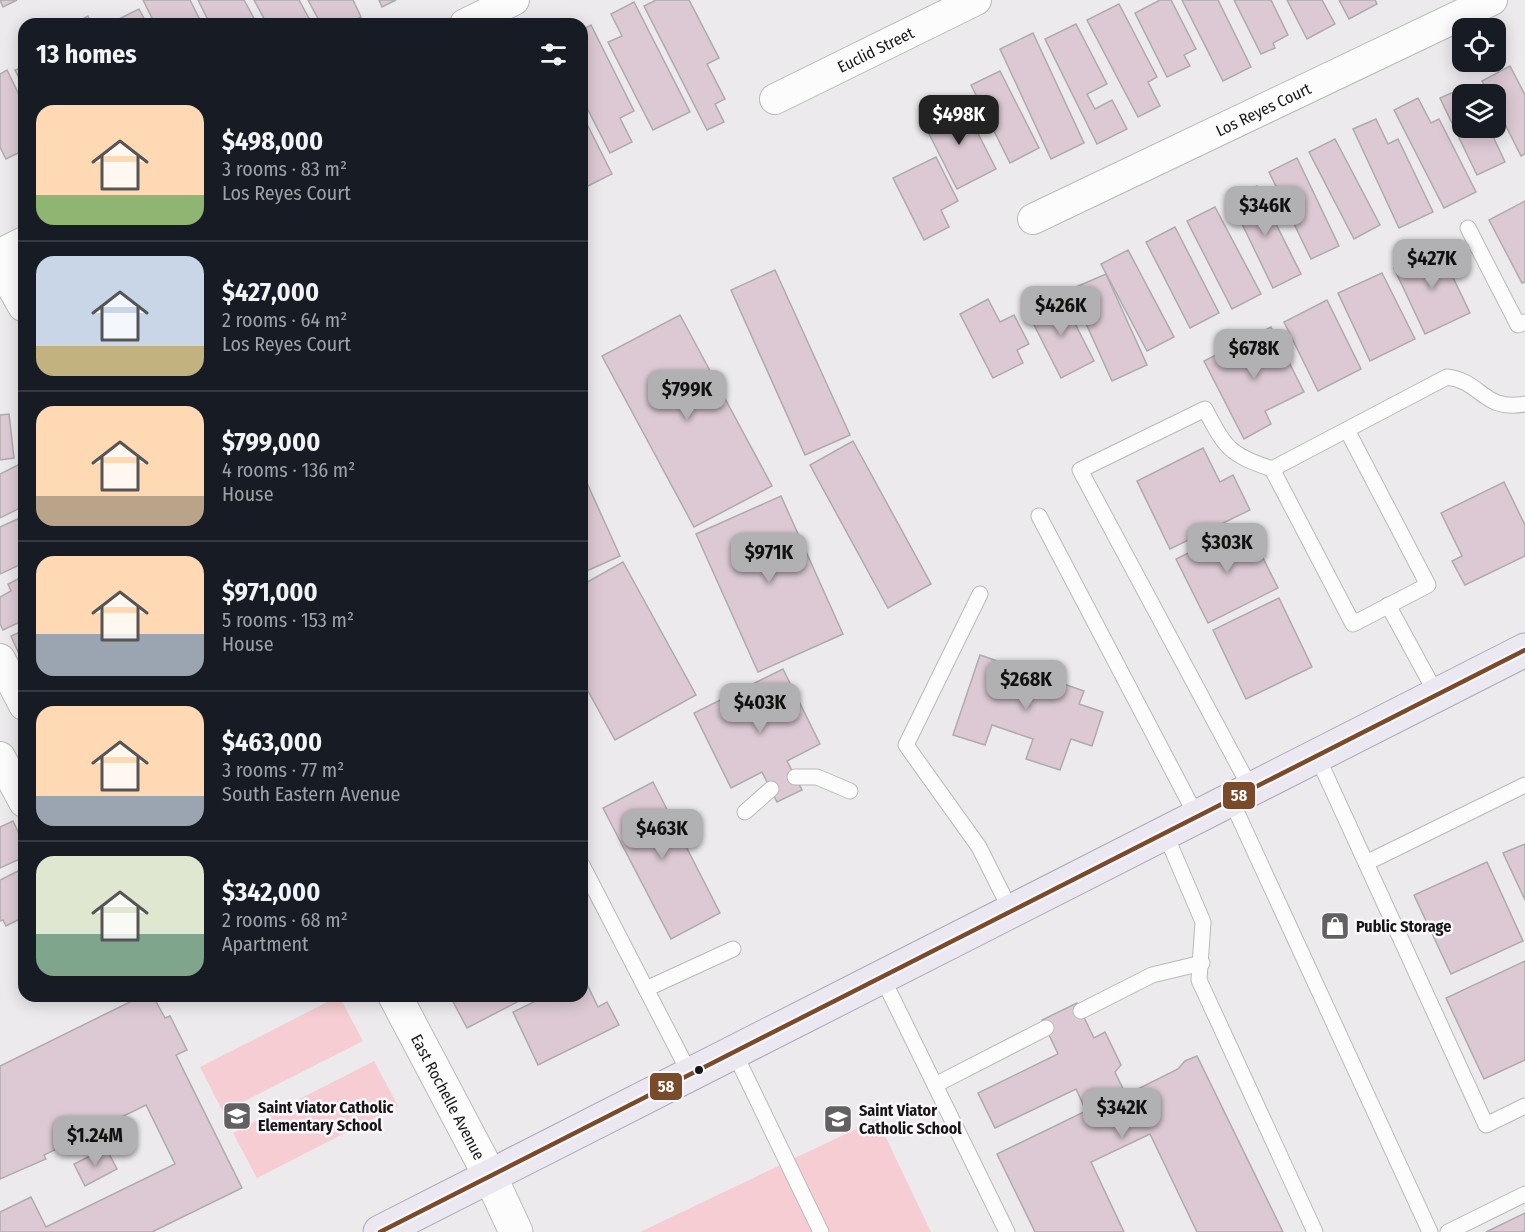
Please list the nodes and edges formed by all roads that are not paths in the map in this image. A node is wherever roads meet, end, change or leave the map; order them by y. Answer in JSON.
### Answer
{"nodes":[{"id":1,"x":514,"y":0,"type":"edge"},
{"id":2,"x":1492,"y":0,"type":"edge"},
{"id":3,"x":965,"y":2,"type":"edge"},
{"id":4,"x":477,"y":18,"type":"edge"},
{"id":5,"x":775,"y":99,"type":"dead end"},
{"id":6,"x":1033,"y":219,"type":"dead end"},
{"id":7,"x":1468,"y":228,"type":"dead end"},
{"id":8,"x":18,"y":245,"type":"edge"},
{"id":9,"x":0,"y":254,"type":"edge"},
{"id":10,"x":0,"y":262,"type":"edge"},
{"id":11,"x":18,"y":294,"type":"edge"},
{"id":12,"x":1525,"y":322,"type":"edge"},
{"id":13,"x":1525,"y":404,"type":"edge"},
{"id":14,"x":1347,"y":430,"type":"junction"},
{"id":15,"x":1272,"y":469,"type":"junction"},
{"id":16,"x":1039,"y":516,"type":"dead end"},
{"id":17,"x":980,"y":594,"type":"dead end"},
{"id":18,"x":1388,"y":605,"type":"junction"},
{"id":19,"x":1525,"y":650,"type":"edge"},
{"id":20,"x":0,"y":659,"type":"edge"},
{"id":21,"x":18,"y":694,"type":"edge"},
{"id":22,"x":1437,"y":695,"type":"junction"},
{"id":23,"x":1317,"y":756,"type":"junction"},
{"id":24,"x":0,"y":757,"type":"edge"},
{"id":25,"x":795,"y":777,"type":"dead end"},
{"id":26,"x":1525,"y":785,"type":"edge"},
{"id":27,"x":771,"y":789,"type":"dead end"},
{"id":28,"x":18,"y":791,"type":"edge"},
{"id":29,"x":850,"y":791,"type":"dead end"},
{"id":30,"x":1241,"y":794,"type":"junction"},
{"id":31,"x":745,"y":812,"type":"dead end"},
{"id":32,"x":1197,"y":817,"type":"junction"},
{"id":33,"x":1165,"y":833,"type":"junction"},
{"id":34,"x":1366,"y":863,"type":"junction"},
{"id":35,"x":588,"y":877,"type":"edge"},
{"id":36,"x":1011,"y":912,"type":"junction"},
{"id":37,"x":733,"y":949,"type":"dead end"},
{"id":38,"x":1202,"y":963,"type":"junction"},
{"id":39,"x":882,"y":977,"type":"junction"},
{"id":40,"x":646,"y":989,"type":"junction"},
{"id":41,"x":398,"y":1002,"type":"edge"},
{"id":42,"x":1081,"y":1011,"type":"dead end"},
{"id":43,"x":1046,"y":1028,"type":"dead end"},
{"id":44,"x":734,"y":1052,"type":"junction"},
{"id":45,"x":690,"y":1074,"type":"junction"},
{"id":46,"x":935,"y":1085,"type":"junction"},
{"id":47,"x":1525,"y":1106,"type":"edge"},
{"id":48,"x":490,"y":1176,"type":"junction"},
{"id":49,"x":1525,"y":1194,"type":"edge"},
{"id":50,"x":380,"y":1232,"type":"edge"},
{"id":51,"x":516,"y":1232,"type":"edge"},
{"id":52,"x":821,"y":1232,"type":"edge"},
{"id":53,"x":1006,"y":1232,"type":"edge"},
{"id":54,"x":1315,"y":1232,"type":"edge"},
{"id":55,"x":1430,"y":1232,"type":"edge"},
{"id":56,"x":1448,"y":1232,"type":"edge"}],
"edges":[{"from":1,"to":4,"type":"street"},
{"from":2,"to":6,"type":"street","name":"Los Reyes Court"},
{"from":3,"to":5,"type":"street","name":"Euclid Street"},
{"from":7,"to":12,"type":"lane"},
{"from":8,"to":9,"type":"street"},
{"from":10,"to":11,"type":"street"},
{"from":13,"to":14,"type":"lane"},
{"from":14,"to":15,"type":"lane"},
{"from":14,"to":18,"type":"lane"},
{"from":15,"to":18,"type":"lane"},
{"from":15,"to":30,"type":"lane"},
{"from":16,"to":32,"type":"lane"},
{"from":17,"to":36,"type":"lane"},
{"from":18,"to":22,"type":"lane"},
{"from":19,"to":22,"type":"main road"},
{"from":20,"to":21,"type":"street"},
{"from":22,"to":23,"type":"main road"},
{"from":23,"to":30,"type":"main road"},
{"from":23,"to":34,"type":"lane"},
{"from":24,"to":28,"type":"street"},
{"from":25,"to":29,"type":"lane"},
{"from":26,"to":34,"type":"lane"},
{"from":27,"to":31,"type":"lane"},
{"from":30,"to":32,"type":"main road"},
{"from":30,"to":55,"type":"lane"},
{"from":32,"to":33,"type":"main road"},
{"from":33,"to":36,"type":"main road"},
{"from":33,"to":38,"type":"lane"},
{"from":34,"to":47,"type":"lane"},
{"from":35,"to":40,"type":"lane"},
{"from":36,"to":39,"type":"main road"},
{"from":37,"to":40,"type":"lane"},
{"from":38,"to":42,"type":"lane"},
{"from":38,"to":54,"type":"lane"},
{"from":39,"to":44,"type":"main road"},
{"from":39,"to":46,"type":"lane"},
{"from":40,"to":45,"type":"lane"},
{"from":41,"to":48,"type":"street","name":"East Rochelle Avenue"},
{"from":43,"to":46,"type":"lane"},
{"from":44,"to":45,"type":"main road"},
{"from":44,"to":52,"type":"lane"},
{"from":45,"to":48,"type":"main road"},
{"from":46,"to":53,"type":"lane"},
{"from":48,"to":50,"type":"main road"},
{"from":48,"to":51,"type":"street","name":"East Rochelle Avenue"},
{"from":49,"to":56,"type":"lane"}]}
